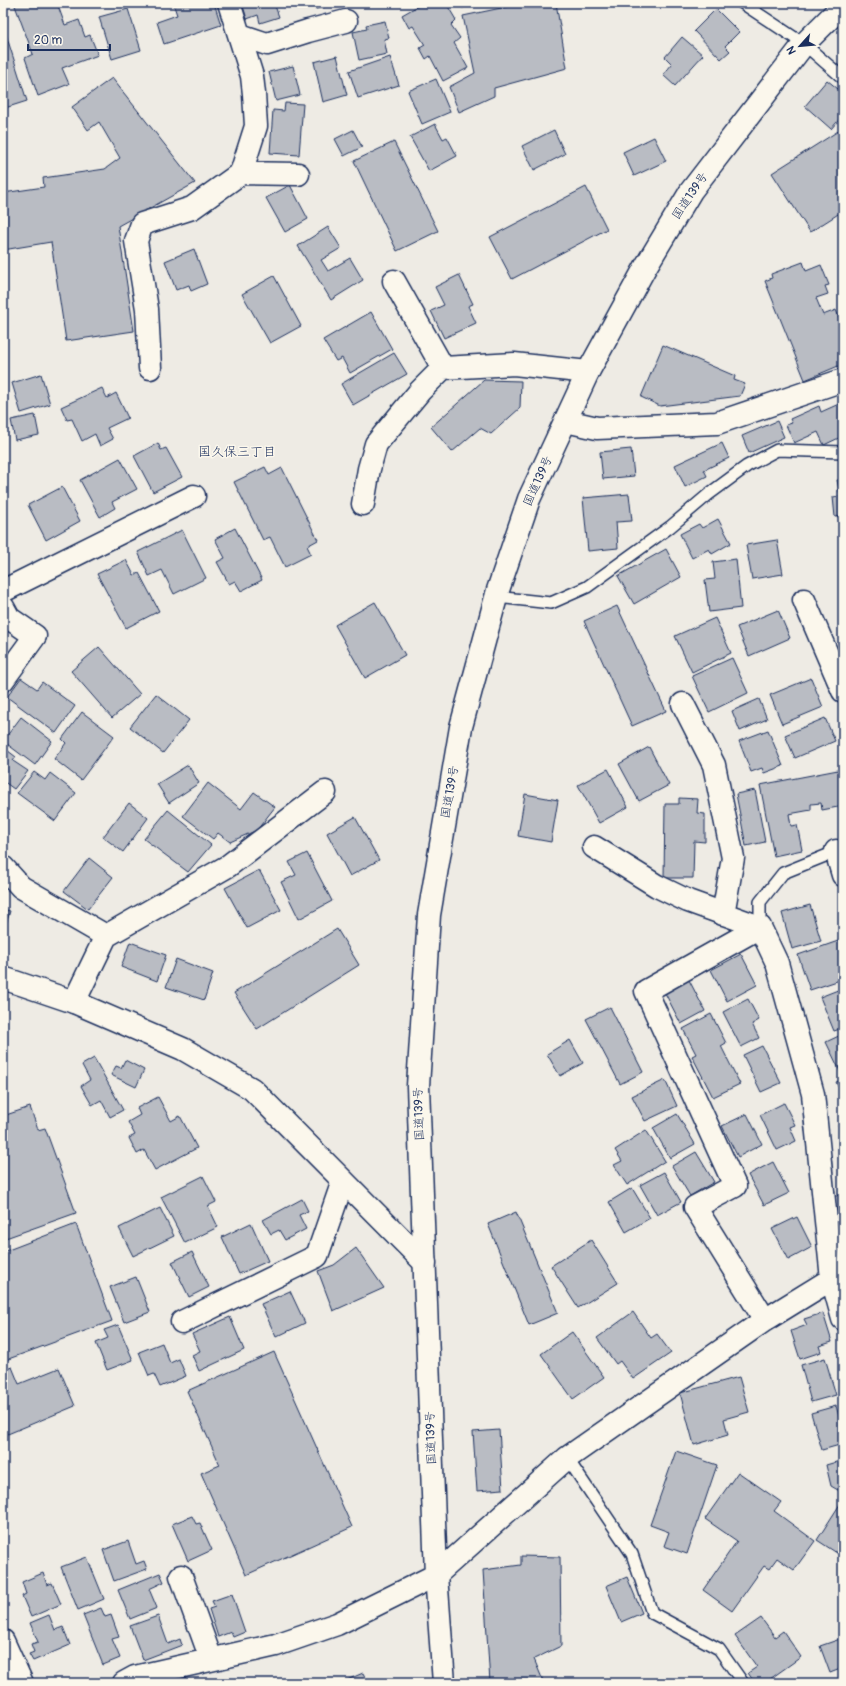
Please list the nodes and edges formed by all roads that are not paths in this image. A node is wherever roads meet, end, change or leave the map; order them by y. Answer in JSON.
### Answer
{"nodes":[{"id":1,"x":230,"y":3,"type":"edge"},
{"id":2,"x":742,"y":3,"type":"edge"},
{"id":3,"x":843,"y":5,"type":"edge"},
{"id":4,"x":346,"y":21,"type":"dead end"},
{"id":5,"x":240,"y":34,"type":"junction"},
{"id":6,"x":804,"y":44,"type":"junction"},
{"id":7,"x":843,"y":78,"type":"edge"},
{"id":8,"x":242,"y":173,"type":"junction"},
{"id":9,"x":298,"y":174,"type":"dead end"},
{"id":10,"x":394,"y":281,"type":"dead end"},
{"id":11,"x":150,"y":368,"type":"dead end"},
{"id":12,"x":443,"y":368,"type":"junction"},
{"id":13,"x":588,"y":372,"type":"junction"},
{"id":14,"x":843,"y":380,"type":"edge"},
{"id":15,"x":566,"y":421,"type":"junction"},
{"id":16,"x":843,"y":452,"type":"edge"},
{"id":17,"x":194,"y":496,"type":"dead end"},
{"id":18,"x":363,"y":504,"type":"dead end"},
{"id":19,"x":3,"y":591,"type":"edge"},
{"id":20,"x":496,"y":598,"type":"junction"},
{"id":21,"x":804,"y":600,"type":"dead end"},
{"id":22,"x":3,"y":607,"type":"edge"},
{"id":23,"x":3,"y":680,"type":"edge"},
{"id":24,"x":843,"y":690,"type":"edge"},
{"id":25,"x":683,"y":704,"type":"dead end"},
{"id":26,"x":325,"y":792,"type":"dead end"},
{"id":27,"x":594,"y":847,"type":"dead end"},
{"id":28,"x":840,"y":850,"type":"edge"},
{"id":29,"x":3,"y":867,"type":"edge"},
{"id":30,"x":843,"y":875,"type":"edge"},
{"id":31,"x":723,"y":914,"type":"junction"},
{"id":32,"x":760,"y":927,"type":"junction"},
{"id":33,"x":106,"y":936,"type":"junction"},
{"id":34,"x":3,"y":978,"type":"edge"},
{"id":35,"x":74,"y":1002,"type":"junction"},
{"id":36,"x":343,"y":1181,"type":"junction"},
{"id":37,"x":425,"y":1263,"type":"junction"},
{"id":38,"x":837,"y":1275,"type":"edge"},
{"id":39,"x":843,"y":1319,"type":"edge"},
{"id":40,"x":765,"y":1320,"type":"junction"},
{"id":41,"x":182,"y":1322,"type":"dead end"},
{"id":42,"x":567,"y":1458,"type":"junction"},
{"id":43,"x":181,"y":1576,"type":"dead end"},
{"id":44,"x":436,"y":1576,"type":"junction"},
{"id":45,"x":3,"y":1641,"type":"edge"},
{"id":46,"x":211,"y":1659,"type":"junction"},
{"id":47,"x":22,"y":1683,"type":"edge"},
{"id":48,"x":124,"y":1683,"type":"edge"},
{"id":49,"x":444,"y":1683,"type":"edge"},
{"id":50,"x":743,"y":1683,"type":"edge"}],
"edges":[{"from":1,"to":5,"type":"main road"},
{"from":2,"to":6,"type":"lane"},
{"from":3,"to":6,"type":"main road","name":"国道139号"},
{"from":4,"to":5,"type":"main road"},
{"from":5,"to":8,"type":"main road"},
{"from":6,"to":7,"type":"lane"},
{"from":6,"to":13,"type":"main road","name":"国道139号"},
{"from":8,"to":9,"type":"main road"},
{"from":8,"to":11,"type":"main road"},
{"from":10,"to":12,"type":"main road"},
{"from":12,"to":13,"type":"main road"},
{"from":12,"to":18,"type":"main road"},
{"from":13,"to":15,"type":"main road","name":"国道139号"},
{"from":14,"to":15,"type":"main road"},
{"from":15,"to":20,"type":"main road","name":"国道139号"},
{"from":16,"to":20,"type":"lane"},
{"from":17,"to":19,"type":"main road"},
{"from":20,"to":37,"type":"main road","name":"国道139号"},
{"from":21,"to":24,"type":"main road"},
{"from":22,"to":23,"type":"main road"},
{"from":25,"to":31,"type":"main road"},
{"from":26,"to":33,"type":"main road"},
{"from":27,"to":31,"type":"main road"},
{"from":28,"to":30,"type":"main road"},
{"from":28,"to":32,"type":"lane"},
{"from":29,"to":33,"type":"main road"},
{"from":31,"to":32,"type":"main road"},
{"from":32,"to":38,"type":"main road"},
{"from":32,"to":40,"type":"main road"},
{"from":33,"to":35,"type":"main road"},
{"from":34,"to":35,"type":"main road"},
{"from":35,"to":36,"type":"main road"},
{"from":36,"to":37,"type":"main road"},
{"from":36,"to":41,"type":"main road"},
{"from":37,"to":44,"type":"main road","name":"国道139号"},
{"from":38,"to":39,"type":"main road"},
{"from":38,"to":40,"type":"main road"},
{"from":40,"to":42,"type":"main road"},
{"from":42,"to":44,"type":"main road"},
{"from":42,"to":50,"type":"lane"},
{"from":43,"to":46,"type":"main road"},
{"from":44,"to":46,"type":"main road"},
{"from":44,"to":49,"type":"main road","name":"国道139号"},
{"from":45,"to":47,"type":"main road"},
{"from":46,"to":48,"type":"main road"}]}
